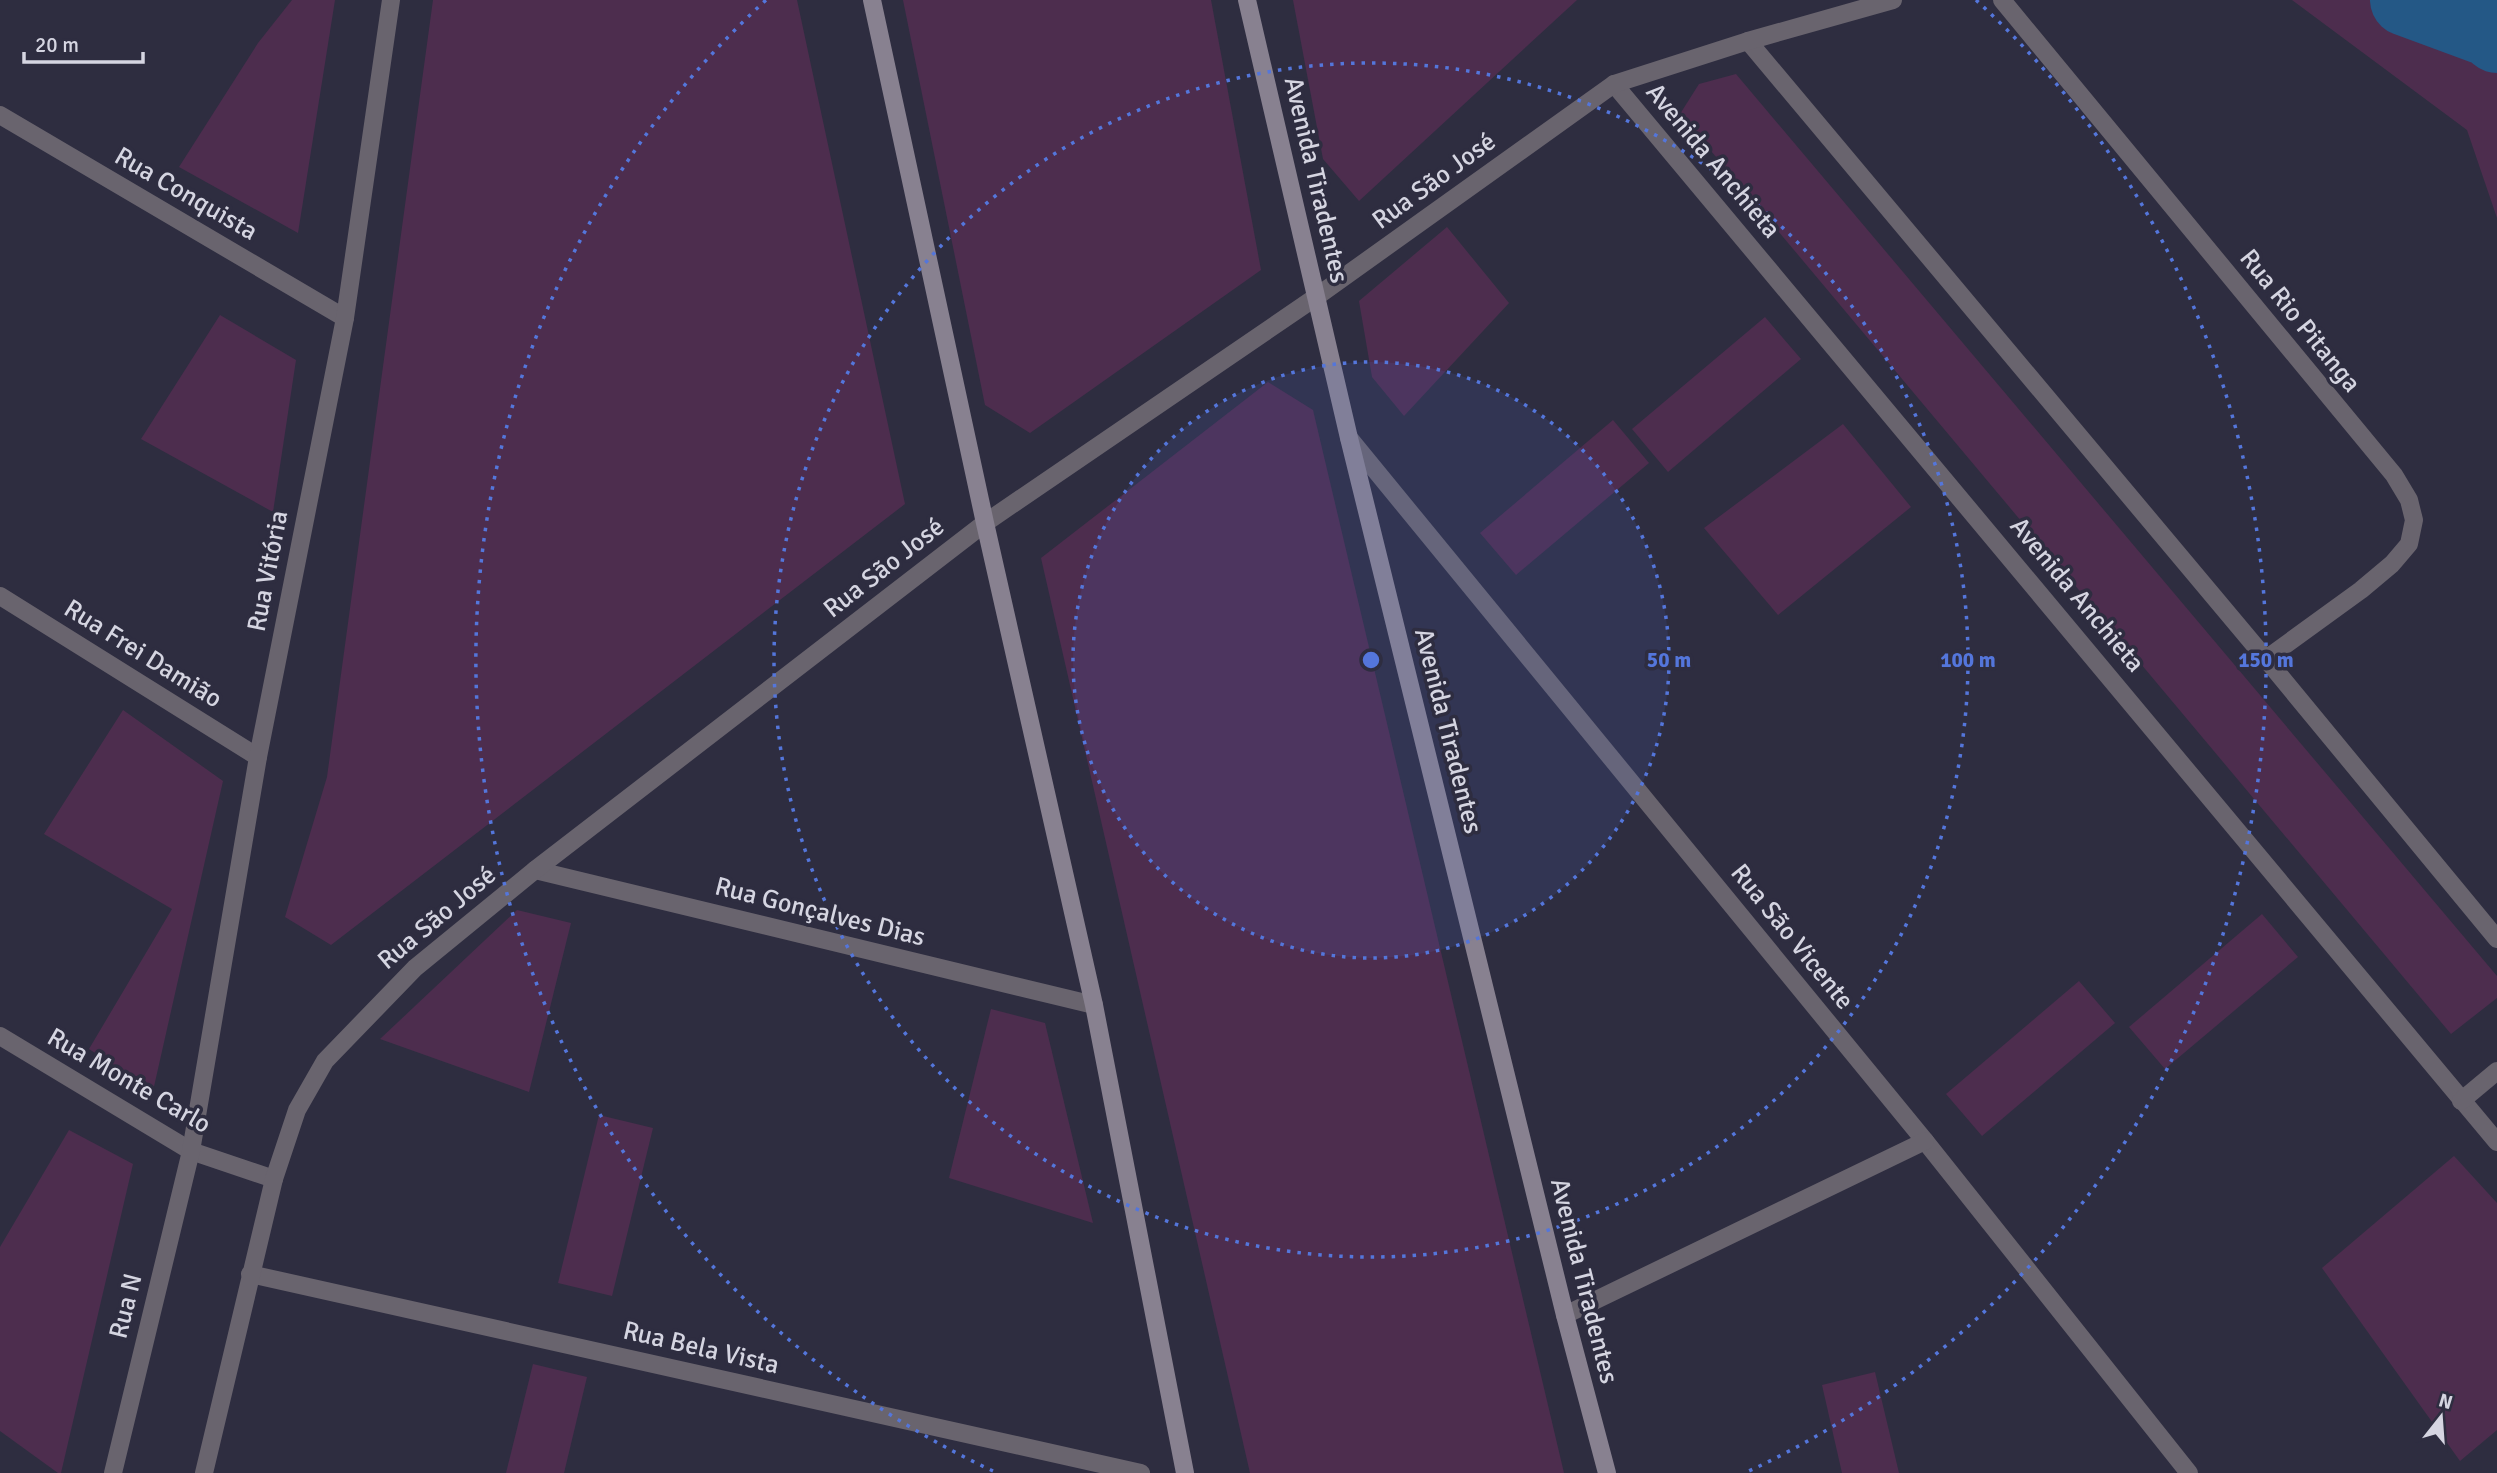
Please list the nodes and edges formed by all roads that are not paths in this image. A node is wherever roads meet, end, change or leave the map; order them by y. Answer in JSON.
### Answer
{"nodes":[{"id":1,"x":391,"y":0,"type":"edge"},
{"id":2,"x":872,"y":0,"type":"edge"},
{"id":3,"x":1247,"y":0,"type":"edge"},
{"id":4,"x":1893,"y":0,"type":"edge"},
{"id":5,"x":2002,"y":0,"type":"edge"},
{"id":6,"x":1748,"y":41,"type":"junction"},
{"id":7,"x":1614,"y":84,"type":"junction"},
{"id":8,"x":0,"y":115,"type":"edge"},
{"id":9,"x":1316,"y":297,"type":"junction"},
{"id":10,"x":345,"y":318,"type":"junction"},
{"id":11,"x":1349,"y":438,"type":"junction"},
{"id":12,"x":985,"y":523,"type":"junction"},
{"id":13,"x":0,"y":596,"type":"edge"},
{"id":14,"x":2266,"y":659,"type":"junction"},
{"id":15,"x":258,"y":757,"type":"junction"},
{"id":16,"x":535,"y":870,"type":"junction"},
{"id":17,"x":2497,"y":939,"type":"edge"},
{"id":18,"x":1094,"y":1005,"type":"junction"},
{"id":19,"x":0,"y":1037,"type":"edge"},
{"id":20,"x":2497,"y":1071,"type":"edge"},
{"id":21,"x":2461,"y":1101,"type":"junction"},
{"id":22,"x":1925,"y":1141,"type":"junction"},
{"id":23,"x":2497,"y":1142,"type":"edge"},
{"id":24,"x":191,"y":1150,"type":"junction"},
{"id":25,"x":274,"y":1179,"type":"junction"},
{"id":26,"x":250,"y":1274,"type":"junction"},
{"id":27,"x":1565,"y":1315,"type":"junction"},
{"id":28,"x":113,"y":1473,"type":"edge"},
{"id":29,"x":204,"y":1473,"type":"edge"},
{"id":30,"x":1140,"y":1473,"type":"edge"},
{"id":31,"x":1185,"y":1473,"type":"edge"},
{"id":32,"x":1607,"y":1473,"type":"edge"},
{"id":33,"x":2189,"y":1473,"type":"edge"}],
"edges":[{"from":1,"to":10,"type":"street","name":"Rua Vitória"},
{"from":2,"to":12,"type":"street"},
{"from":3,"to":9,"type":"street","name":"Avenida Tiradentes"},
{"from":4,"to":6,"type":"street","name":"Rua São José"},
{"from":5,"to":14,"type":"street","name":"Rua Rio Pitanga"},
{"from":6,"to":7,"type":"street","name":"Rua São José"},
{"from":6,"to":14,"type":"street"},
{"from":7,"to":9,"type":"street","name":"Rua São José"},
{"from":7,"to":21,"type":"street","name":"Avenida Anchieta"},
{"from":8,"to":10,"type":"street","name":"Rua Conquista"},
{"from":9,"to":11,"type":"street","name":"Avenida Tiradentes"},
{"from":9,"to":12,"type":"street","name":"Rua São José"},
{"from":10,"to":15,"type":"street","name":"Rua Vitória"},
{"from":11,"to":22,"type":"street","name":"Rua São Vicente"},
{"from":11,"to":27,"type":"street","name":"Avenida Tiradentes"},
{"from":12,"to":16,"type":"street","name":"Rua São José"},
{"from":12,"to":18,"type":"street"},
{"from":13,"to":15,"type":"street","name":"Rua Frei Damião"},
{"from":14,"to":17,"type":"street"},
{"from":15,"to":24,"type":"street","name":"Rua Vitória"},
{"from":16,"to":18,"type":"street","name":"Rua Gonçalves Dias"},
{"from":16,"to":25,"type":"street","name":"Rua São José"},
{"from":18,"to":31,"type":"street"},
{"from":19,"to":24,"type":"street","name":"Rua Monte Carlo"},
{"from":20,"to":21,"type":"street"},
{"from":21,"to":23,"type":"street","name":"Avenida Anchieta"},
{"from":22,"to":27,"type":"street"},
{"from":22,"to":33,"type":"street","name":"Rua São Vicente"},
{"from":24,"to":25,"type":"street","name":"Rua Monte Carlo"},
{"from":24,"to":28,"type":"street","name":"Rua N"},
{"from":25,"to":26,"type":"street"},
{"from":26,"to":29,"type":"street"},
{"from":26,"to":30,"type":"street","name":"Rua Bela Vista"},
{"from":27,"to":32,"type":"street","name":"Avenida Tiradentes"}]}
